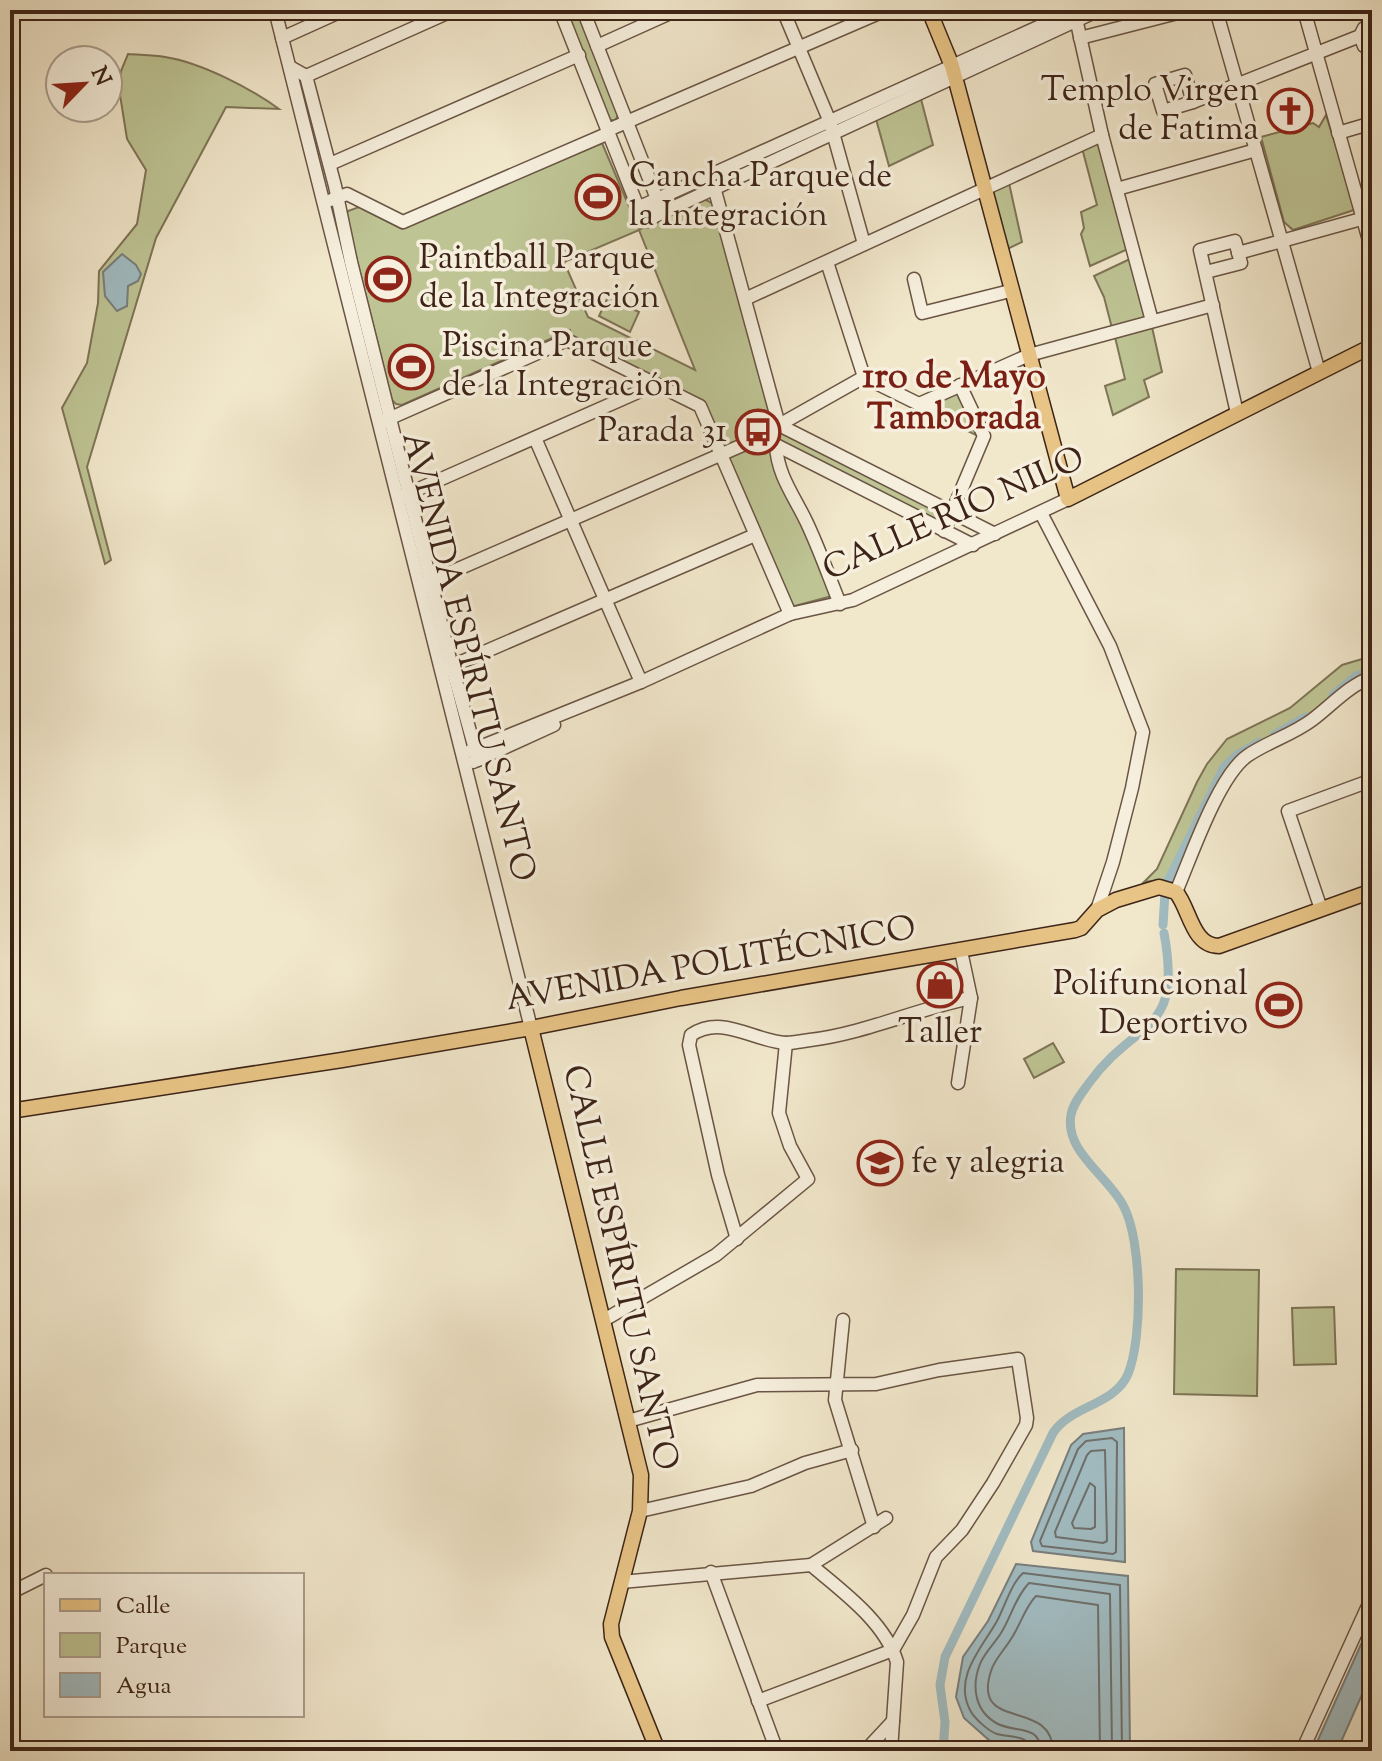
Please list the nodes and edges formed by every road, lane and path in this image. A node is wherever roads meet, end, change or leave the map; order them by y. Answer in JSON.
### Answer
{"nodes":[{"id":1,"x":275,"y":10,"type":"edge"},
{"id":2,"x":344,"y":10,"type":"edge"},
{"id":3,"x":454,"y":10,"type":"edge"},
{"id":4,"x":560,"y":10,"type":"edge"},
{"id":5,"x":583,"y":10,"type":"edge"},
{"id":6,"x":677,"y":10,"type":"edge"},
{"id":7,"x":783,"y":10,"type":"edge"},
{"id":8,"x":886,"y":10,"type":"edge"},
{"id":9,"x":929,"y":10,"type":"edge"},
{"id":10,"x":1099,"y":10,"type":"edge"},
{"id":11,"x":1189,"y":10,"type":"edge"},
{"id":12,"x":1216,"y":10,"type":"edge"},
{"id":13,"x":1304,"y":10,"type":"edge"},
{"id":14,"x":1075,"y":13,"type":"edge"},
{"id":15,"x":1372,"y":25,"type":"edge"},
{"id":16,"x":1360,"y":36,"type":"junction"},
{"id":17,"x":282,"y":38,"type":"junction"},
{"id":18,"x":1080,"y":38,"type":"junction"},
{"id":19,"x":597,"y":46,"type":"junction"},
{"id":20,"x":799,"y":48,"type":"junction"},
{"id":21,"x":1372,"y":51,"type":"edge"},
{"id":22,"x":1315,"y":53,"type":"junction"},
{"id":23,"x":579,"y":55,"type":"junction"},
{"id":24,"x":290,"y":67,"type":"junction"},
{"id":25,"x":953,"y":73,"type":"junction"},
{"id":26,"x":306,"y":76,"type":"junction"},
{"id":27,"x":1238,"y":83,"type":"junction"},
{"id":28,"x":1193,"y":102,"type":"dead end"},
{"id":29,"x":626,"y":122,"type":"junction"},
{"id":30,"x":1372,"y":123,"type":"edge"},
{"id":31,"x":832,"y":128,"type":"junction"},
{"id":32,"x":608,"y":131,"type":"junction"},
{"id":33,"x":1338,"y":133,"type":"junction"},
{"id":34,"x":1102,"y":135,"type":"junction"},
{"id":35,"x":1256,"y":150,"type":"junction"},
{"id":36,"x":330,"y":164,"type":"junction"},
{"id":37,"x":714,"y":187,"type":"junction"},
{"id":38,"x":983,"y":188,"type":"junction"},
{"id":39,"x":1117,"y":189,"type":"junction"},
{"id":40,"x":336,"y":198,"type":"junction"},
{"id":41,"x":323,"y":202,"type":"junction"},
{"id":42,"x":651,"y":209,"type":"junction"},
{"id":43,"x":1368,"y":218,"type":"edge"},
{"id":44,"x":1282,"y":242,"type":"junction"},
{"id":45,"x":864,"y":244,"type":"junction"},
{"id":46,"x":1372,"y":251,"type":"edge"},
{"id":47,"x":1238,"y":253,"type":"junction"},
{"id":48,"x":827,"y":262,"type":"junction"},
{"id":49,"x":1206,"y":272,"type":"junction"},
{"id":50,"x":914,"y":279,"type":"dead end"},
{"id":51,"x":1010,"y":291,"type":"junction"},
{"id":52,"x":745,"y":299,"type":"junction"},
{"id":53,"x":1213,"y":305,"type":"junction"},
{"id":54,"x":1152,"y":321,"type":"junction"},
{"id":55,"x":1372,"y":346,"type":"edge"},
{"id":56,"x":1029,"y":355,"type":"junction"},
{"id":57,"x":1319,"y":372,"type":"junction"},
{"id":58,"x":864,"y":377,"type":"junction"},
{"id":59,"x":654,"y":385,"type":"junction"},
{"id":60,"x":960,"y":385,"type":"junction"},
{"id":61,"x":919,"y":404,"type":"junction"},
{"id":62,"x":1237,"y":413,"type":"junction"},
{"id":63,"x":939,"y":414,"type":"dead end"},
{"id":64,"x":385,"y":421,"type":"junction"},
{"id":65,"x":779,"y":425,"type":"junction"},
{"id":66,"x":535,"y":438,"type":"junction"},
{"id":67,"x":772,"y":440,"type":"junction"},
{"id":68,"x":721,"y":454,"type":"junction"},
{"id":69,"x":404,"y":495,"type":"junction"},
{"id":70,"x":1068,"y":499,"type":"junction"},
{"id":71,"x":952,"y":512,"type":"junction"},
{"id":72,"x":1041,"y":513,"type":"junction"},
{"id":73,"x":571,"y":520,"type":"junction"},
{"id":74,"x":944,"y":531,"type":"junction"},
{"id":75,"x":995,"y":534,"type":"junction"},
{"id":76,"x":755,"y":535,"type":"junction"},
{"id":77,"x":973,"y":545,"type":"junction"},
{"id":78,"x":426,"y":583,"type":"junction"},
{"id":79,"x":606,"y":600,"type":"junction"},
{"id":80,"x":840,"y":604,"type":"junction"},
{"id":81,"x":790,"y":614,"type":"junction"},
{"id":82,"x":447,"y":668,"type":"junction"},
{"id":83,"x":1372,"y":677,"type":"edge"},
{"id":84,"x":641,"y":682,"type":"junction"},
{"id":85,"x":471,"y":757,"type":"junction"},
{"id":86,"x":1372,"y":780,"type":"edge"},
{"id":87,"x":1169,"y":890,"type":"junction"},
{"id":88,"x":1372,"y":891,"type":"edge"},
{"id":89,"x":1321,"y":909,"type":"junction"},
{"id":90,"x":1097,"y":910,"type":"junction"},
{"id":91,"x":961,"y":951,"type":"junction"},
{"id":92,"x":971,"y":998,"type":"junction"},
{"id":93,"x":531,"y":1028,"type":"junction"},
{"id":94,"x":786,"y":1043,"type":"junction"},
{"id":95,"x":958,"y":1083,"type":"dead end"},
{"id":96,"x":10,"y":1111,"type":"edge"},
{"id":97,"x":737,"y":1239,"type":"junction"},
{"id":98,"x":604,"y":1320,"type":"junction"},
{"id":99,"x":843,"y":1320,"type":"dead end"},
{"id":100,"x":834,"y":1386,"type":"junction"},
{"id":101,"x":628,"y":1421,"type":"junction"},
{"id":102,"x":852,"y":1450,"type":"junction"},
{"id":103,"x":640,"y":1511,"type":"junction"},
{"id":104,"x":886,"y":1518,"type":"dead end"},
{"id":105,"x":874,"y":1527,"type":"junction"},
{"id":106,"x":811,"y":1565,"type":"junction"},
{"id":107,"x":711,"y":1572,"type":"junction"},
{"id":108,"x":44,"y":1576,"type":"edge"},
{"id":109,"x":621,"y":1582,"type":"junction"},
{"id":110,"x":10,"y":1593,"type":"edge"},
{"id":111,"x":1372,"y":1597,"type":"edge"},
{"id":112,"x":893,"y":1650,"type":"junction"},
{"id":113,"x":758,"y":1701,"type":"junction"},
{"id":114,"x":893,"y":1721,"type":"junction"},
{"id":115,"x":658,"y":1751,"type":"edge"},
{"id":116,"x":777,"y":1751,"type":"edge"},
{"id":117,"x":865,"y":1751,"type":"edge"},
{"id":118,"x":891,"y":1751,"type":"edge"},
{"id":119,"x":1302,"y":1751,"type":"edge"}],
"edges":[{"from":1,"to":17,"type":"street","name":"AVENIDA ESPÍRITU SANTO"},
{"from":2,"to":17,"type":"street"},
{"from":3,"to":26,"type":"street"},
{"from":4,"to":23,"type":"street"},
{"from":5,"to":19,"type":"street"},
{"from":6,"to":19,"type":"street"},
{"from":7,"to":20,"type":"street"},
{"from":8,"to":20,"type":"street"},
{"from":9,"to":25,"type":"main road"},
{"from":10,"to":14,"type":"street"},
{"from":11,"to":18,"type":"street"},
{"from":12,"to":27,"type":"street"},
{"from":13,"to":22,"type":"street"},
{"from":14,"to":18,"type":"street"},
{"from":14,"to":25,"type":"street"},
{"from":15,"to":16,"type":"street"},
{"from":16,"to":21,"type":"street"},
{"from":16,"to":22,"type":"street"},
{"from":17,"to":24,"type":"street","name":"AVENIDA ESPÍRITU SANTO"},
{"from":18,"to":34,"type":"street"},
{"from":19,"to":29,"type":"street"},
{"from":20,"to":29,"type":"street"},
{"from":20,"to":31,"type":"street"},
{"from":22,"to":27,"type":"street"},
{"from":22,"to":33,"type":"street"},
{"from":23,"to":32,"type":"street"},
{"from":23,"to":36,"type":"street"},
{"from":24,"to":26,"type":"street"},
{"from":24,"to":41,"type":"street","name":"AVENIDA ESPÍRITU SANTO"},
{"from":25,"to":31,"type":"street"},
{"from":25,"to":38,"type":"main road"},
{"from":26,"to":36,"type":"street","name":"AVENIDA ESPÍRITU SANTO"},
{"from":27,"to":28,"type":"street"},
{"from":27,"to":35,"type":"street"},
{"from":29,"to":32,"type":"street"},
{"from":29,"to":42,"type":"street"},
{"from":30,"to":33,"type":"street"},
{"from":31,"to":37,"type":"street"},
{"from":31,"to":42,"type":"street"},
{"from":31,"to":45,"type":"street"},
{"from":32,"to":40,"type":"street"},
{"from":32,"to":42,"type":"street"},
{"from":33,"to":43,"type":"street"},
{"from":34,"to":38,"type":"street"},
{"from":34,"to":39,"type":"street"},
{"from":35,"to":39,"type":"street"},
{"from":35,"to":44,"type":"street"},
{"from":36,"to":40,"type":"street","name":"AVENIDA ESPÍRITU SANTO"},
{"from":37,"to":42,"type":"street"},
{"from":37,"to":52,"type":"street"},
{"from":38,"to":45,"type":"street"},
{"from":38,"to":51,"type":"main road"},
{"from":39,"to":54,"type":"street"},
{"from":40,"to":41,"type":"street"},
{"from":40,"to":64,"type":"street","name":"AVENIDA ESPÍRITU SANTO"},
{"from":41,"to":64,"type":"street","name":"AVENIDA ESPÍRITU SANTO"},
{"from":43,"to":44,"type":"street"},
{"from":43,"to":46,"type":"street"},
{"from":44,"to":47,"type":"street"},
{"from":44,"to":57,"type":"street"},
{"from":45,"to":48,"type":"street"},
{"from":47,"to":49,"type":"street"},
{"from":47,"to":49,"type":"street"},
{"from":48,"to":52,"type":"street"},
{"from":48,"to":58,"type":"street"},
{"from":49,"to":53,"type":"street"},
{"from":50,"to":51,"type":"street"},
{"from":51,"to":56,"type":"main road"},
{"from":52,"to":65,"type":"street"},
{"from":53,"to":54,"type":"street"},
{"from":53,"to":62,"type":"street"},
{"from":54,"to":56,"type":"street"},
{"from":55,"to":57,"type":"main road","name":"CALLE RÍO NILO"},
{"from":56,"to":60,"type":"street"},
{"from":56,"to":70,"type":"main road"},
{"from":57,"to":62,"type":"main road","name":"CALLE RÍO NILO"},
{"from":58,"to":61,"type":"street"},
{"from":58,"to":65,"type":"street"},
{"from":59,"to":64,"type":"street"},
{"from":59,"to":66,"type":"street"},
{"from":59,"to":68,"type":"street"},
{"from":60,"to":61,"type":"street"},
{"from":60,"to":71,"type":"street"},
{"from":61,"to":63,"type":"street"},
{"from":62,"to":70,"type":"main road","name":"CALLE RÍO NILO"},
{"from":64,"to":69,"type":"street","name":"AVENIDA ESPÍRITU SANTO"},
{"from":65,"to":67,"type":"street"},
{"from":65,"to":71,"type":"street"},
{"from":66,"to":69,"type":"street"},
{"from":66,"to":73,"type":"street"},
{"from":67,"to":68,"type":"street"},
{"from":67,"to":74,"type":"street"},
{"from":67,"to":80,"type":"street"},
{"from":68,"to":73,"type":"street"},
{"from":68,"to":76,"type":"street"},
{"from":69,"to":78,"type":"street","name":"AVENIDA ESPÍRITU SANTO"},
{"from":70,"to":72,"type":"street","name":"CALLE RÍO NILO"},
{"from":71,"to":74,"type":"street"},
{"from":71,"to":75,"type":"street"},
{"from":72,"to":75,"type":"street","name":"CALLE RÍO NILO"},
{"from":72,"to":90,"type":"street"},
{"from":73,"to":78,"type":"street"},
{"from":73,"to":79,"type":"street"},
{"from":74,"to":77,"type":"street"},
{"from":75,"to":77,"type":"street","name":"CALLE RÍO NILO"},
{"from":76,"to":79,"type":"street"},
{"from":76,"to":81,"type":"street"},
{"from":77,"to":80,"type":"street","name":"CALLE RÍO NILO"},
{"from":78,"to":82,"type":"street","name":"AVENIDA ESPÍRITU SANTO"},
{"from":79,"to":82,"type":"street"},
{"from":79,"to":84,"type":"street"},
{"from":80,"to":81,"type":"street","name":"CALLE RÍO NILO"},
{"from":81,"to":84,"type":"street","name":"CALLE RÍO NILO"},
{"from":82,"to":85,"type":"street","name":"AVENIDA ESPÍRITU SANTO"},
{"from":83,"to":87,"type":"street"},
{"from":84,"to":85,"type":"street","name":"CALLE RÍO NILO"},
{"from":85,"to":93,"type":"street","name":"AVENIDA ESPÍRITU SANTO"},
{"from":86,"to":89,"type":"street"},
{"from":87,"to":89,"type":"main road"},
{"from":87,"to":90,"type":"main road","name":"AVENIDA POLITÉCNICO"},
{"from":88,"to":89,"type":"main road"},
{"from":90,"to":91,"type":"main road","name":"AVENIDA POLITÉCNICO"},
{"from":91,"to":92,"type":"street"},
{"from":91,"to":93,"type":"main road","name":"AVENIDA POLITÉCNICO"},
{"from":92,"to":94,"type":"street"},
{"from":92,"to":95,"type":"street"},
{"from":93,"to":96,"type":"main road","name":"AVENIDA POLITÉCNICO"},
{"from":93,"to":98,"type":"main road","name":"CALLE ESPÍRITU SANTO"},
{"from":94,"to":97,"type":"street"},
{"from":94,"to":97,"type":"street"},
{"from":97,"to":98,"type":"street"},
{"from":98,"to":101,"type":"main road","name":"CALLE ESPÍRITU SANTO"},
{"from":99,"to":100,"type":"street"},
{"from":100,"to":101,"type":"street"},
{"from":100,"to":102,"type":"street"},
{"from":100,"to":112,"type":"street"},
{"from":101,"to":103,"type":"main road","name":"CALLE ESPÍRITU SANTO"},
{"from":102,"to":103,"type":"street"},
{"from":102,"to":105,"type":"street"},
{"from":103,"to":109,"type":"main road","name":"CALLE ESPÍRITU SANTO"},
{"from":104,"to":105,"type":"street"},
{"from":105,"to":106,"type":"street"},
{"from":106,"to":107,"type":"street"},
{"from":106,"to":112,"type":"street"},
{"from":107,"to":109,"type":"street"},
{"from":107,"to":113,"type":"street"},
{"from":108,"to":110,"type":"street"},
{"from":109,"to":115,"type":"main road","name":"CALLE ESPÍRITU SANTO"},
{"from":111,"to":119,"type":"street"},
{"from":112,"to":113,"type":"street"},
{"from":112,"to":114,"type":"street"},
{"from":113,"to":116,"type":"street"},
{"from":114,"to":117,"type":"street"},
{"from":114,"to":118,"type":"street"}]}
